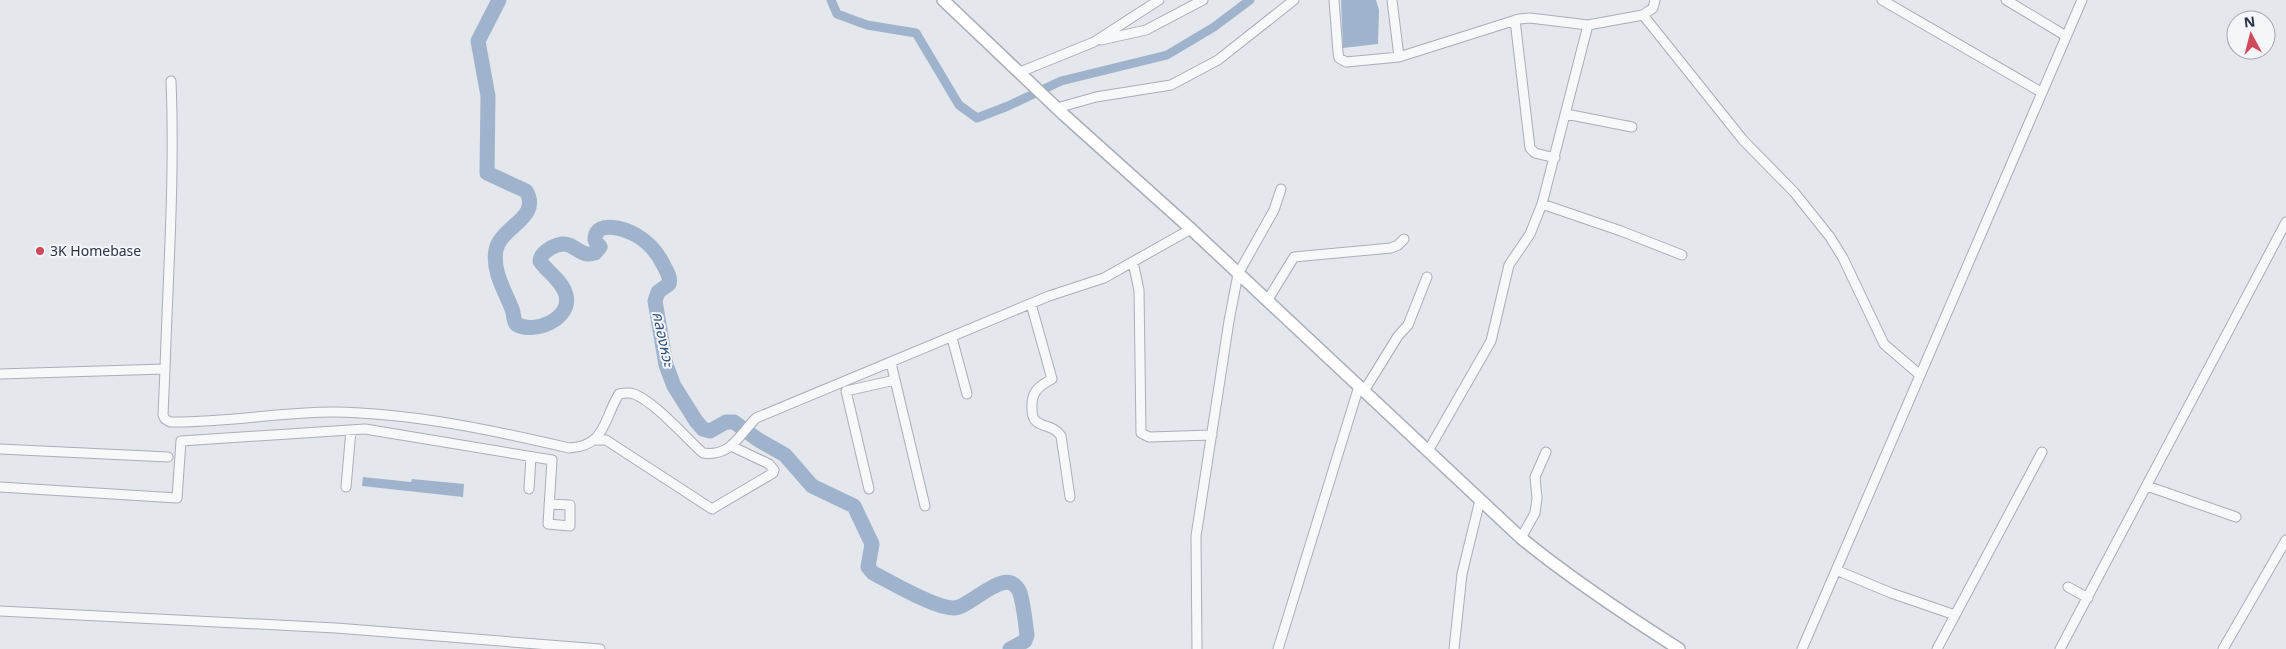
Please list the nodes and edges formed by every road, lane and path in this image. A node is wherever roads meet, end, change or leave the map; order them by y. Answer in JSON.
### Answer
{"nodes":[{"id":1,"x":943,"y":0,"type":"edge"},
{"id":2,"x":1159,"y":0,"type":"edge"},
{"id":3,"x":1203,"y":0,"type":"edge"},
{"id":4,"x":1294,"y":0,"type":"edge"},
{"id":5,"x":1334,"y":0,"type":"edge"},
{"id":6,"x":1392,"y":0,"type":"edge"},
{"id":7,"x":1655,"y":0,"type":"edge"},
{"id":8,"x":1882,"y":0,"type":"edge"},
{"id":9,"x":2006,"y":0,"type":"edge"},
{"id":10,"x":2082,"y":0,"type":"edge"},
{"id":11,"x":1643,"y":14,"type":"junction"},
{"id":12,"x":1514,"y":20,"type":"junction"},
{"id":13,"x":1588,"y":25,"type":"junction"},
{"id":14,"x":2066,"y":36,"type":"junction"},
{"id":15,"x":1094,"y":42,"type":"junction"},
{"id":16,"x":1399,"y":57,"type":"junction"},
{"id":17,"x":1020,"y":72,"type":"junction"},
{"id":18,"x":171,"y":81,"type":"dead end"},
{"id":19,"x":2042,"y":92,"type":"junction"},
{"id":20,"x":1057,"y":108,"type":"junction"},
{"id":21,"x":1566,"y":114,"type":"junction"},
{"id":22,"x":1632,"y":127,"type":"dead end"},
{"id":23,"x":1555,"y":158,"type":"junction"},
{"id":24,"x":1281,"y":189,"type":"dead end"},
{"id":25,"x":1542,"y":204,"type":"junction"},
{"id":26,"x":2286,"y":222,"type":"edge"},
{"id":27,"x":1191,"y":229,"type":"junction"},
{"id":28,"x":1404,"y":239,"type":"dead end"},
{"id":29,"x":1682,"y":255,"type":"dead end"},
{"id":30,"x":1133,"y":262,"type":"junction"},
{"id":31,"x":1238,"y":274,"type":"junction"},
{"id":32,"x":1427,"y":276,"type":"dead end"},
{"id":33,"x":1267,"y":301,"type":"junction"},
{"id":34,"x":1031,"y":304,"type":"junction"},
{"id":35,"x":952,"y":338,"type":"junction"},
{"id":36,"x":891,"y":363,"type":"junction"},
{"id":37,"x":165,"y":369,"type":"junction"},
{"id":38,"x":0,"y":374,"type":"edge"},
{"id":39,"x":1920,"y":375,"type":"junction"},
{"id":40,"x":895,"y":380,"type":"junction"},
{"id":41,"x":1362,"y":388,"type":"junction"},
{"id":42,"x":967,"y":394,"type":"dead end"},
{"id":43,"x":350,"y":430,"type":"junction"},
{"id":44,"x":1212,"y":434,"type":"junction"},
{"id":45,"x":594,"y":440,"type":"junction"},
{"id":46,"x":732,"y":445,"type":"junction"},
{"id":47,"x":0,"y":448,"type":"edge"},
{"id":48,"x":1428,"y":451,"type":"junction"},
{"id":49,"x":1546,"y":452,"type":"dead end"},
{"id":50,"x":2042,"y":452,"type":"dead end"},
{"id":51,"x":531,"y":457,"type":"junction"},
{"id":52,"x":168,"y":458,"type":"dead end"},
{"id":53,"x":2148,"y":486,"type":"junction"},
{"id":54,"x":0,"y":487,"type":"edge"},
{"id":55,"x":346,"y":487,"type":"dead end"},
{"id":56,"x":869,"y":488,"type":"dead end"},
{"id":57,"x":529,"y":489,"type":"dead end"},
{"id":58,"x":1070,"y":497,"type":"dead end"},
{"id":59,"x":1480,"y":500,"type":"junction"},
{"id":60,"x":549,"y":504,"type":"dead end"},
{"id":61,"x":926,"y":506,"type":"dead end"},
{"id":62,"x":2236,"y":517,"type":"dead end"},
{"id":63,"x":1521,"y":538,"type":"junction"},
{"id":64,"x":2286,"y":540,"type":"edge"},
{"id":65,"x":1836,"y":570,"type":"junction"},
{"id":66,"x":2068,"y":587,"type":"dead end"},
{"id":67,"x":2088,"y":598,"type":"junction"},
{"id":68,"x":0,"y":611,"type":"edge"},
{"id":69,"x":1955,"y":616,"type":"junction"},
{"id":70,"x":600,"y":649,"type":"edge"},
{"id":71,"x":1197,"y":649,"type":"edge"},
{"id":72,"x":1278,"y":649,"type":"edge"},
{"id":73,"x":1454,"y":649,"type":"edge"},
{"id":74,"x":1679,"y":649,"type":"edge"},
{"id":75,"x":1802,"y":649,"type":"edge"},
{"id":76,"x":1937,"y":649,"type":"edge"},
{"id":77,"x":2060,"y":649,"type":"edge"},
{"id":78,"x":2223,"y":649,"type":"edge"}],
"edges":[{"from":1,"to":17,"type":"street"},
{"from":2,"to":15,"type":"street"},
{"from":3,"to":15,"type":"street"},
{"from":4,"to":20,"type":"street"},
{"from":5,"to":16,"type":"street"},
{"from":6,"to":16,"type":"street"},
{"from":7,"to":11,"type":"street"},
{"from":8,"to":19,"type":"street"},
{"from":9,"to":14,"type":"street"},
{"from":10,"to":14,"type":"street"},
{"from":11,"to":13,"type":"street"},
{"from":11,"to":39,"type":"street"},
{"from":12,"to":13,"type":"street"},
{"from":12,"to":16,"type":"street"},
{"from":12,"to":23,"type":"street"},
{"from":13,"to":21,"type":"street"},
{"from":14,"to":19,"type":"street"},
{"from":15,"to":17,"type":"street"},
{"from":17,"to":20,"type":"street"},
{"from":18,"to":37,"type":"street"},
{"from":19,"to":39,"type":"street"},
{"from":20,"to":27,"type":"street"},
{"from":21,"to":22,"type":"street"},
{"from":21,"to":23,"type":"street"},
{"from":23,"to":25,"type":"street"},
{"from":24,"to":31,"type":"street"},
{"from":25,"to":29,"type":"street"},
{"from":25,"to":48,"type":"street"},
{"from":26,"to":53,"type":"street"},
{"from":27,"to":30,"type":"street"},
{"from":27,"to":31,"type":"street"},
{"from":28,"to":33,"type":"street"},
{"from":30,"to":34,"type":"street"},
{"from":30,"to":44,"type":"street"},
{"from":31,"to":33,"type":"street"},
{"from":31,"to":44,"type":"street"},
{"from":32,"to":41,"type":"street"},
{"from":33,"to":41,"type":"street"},
{"from":34,"to":35,"type":"street"},
{"from":34,"to":58,"type":"street"},
{"from":35,"to":36,"type":"street"},
{"from":35,"to":42,"type":"street"},
{"from":36,"to":40,"type":"street"},
{"from":36,"to":46,"type":"street"},
{"from":37,"to":38,"type":"street"},
{"from":37,"to":45,"type":"street"},
{"from":39,"to":65,"type":"street"},
{"from":40,"to":56,"type":"street"},
{"from":40,"to":61,"type":"street"},
{"from":41,"to":48,"type":"street"},
{"from":41,"to":72,"type":"street"},
{"from":43,"to":51,"type":"street"},
{"from":43,"to":54,"type":"street"},
{"from":43,"to":55,"type":"street"},
{"from":44,"to":71,"type":"street"},
{"from":45,"to":46,"type":"street"},
{"from":45,"to":46,"type":"street"},
{"from":47,"to":52,"type":"street"},
{"from":48,"to":59,"type":"street"},
{"from":49,"to":63,"type":"street"},
{"from":50,"to":69,"type":"street"},
{"from":51,"to":57,"type":"street"},
{"from":51,"to":60,"type":"street"},
{"from":53,"to":62,"type":"street"},
{"from":53,"to":67,"type":"street"},
{"from":59,"to":63,"type":"street"},
{"from":59,"to":73,"type":"street"},
{"from":63,"to":74,"type":"street"},
{"from":64,"to":78,"type":"street"},
{"from":65,"to":69,"type":"street"},
{"from":65,"to":75,"type":"street"},
{"from":66,"to":67,"type":"street"},
{"from":67,"to":77,"type":"street"},
{"from":68,"to":70,"type":"street"},
{"from":69,"to":76,"type":"street"}]}
